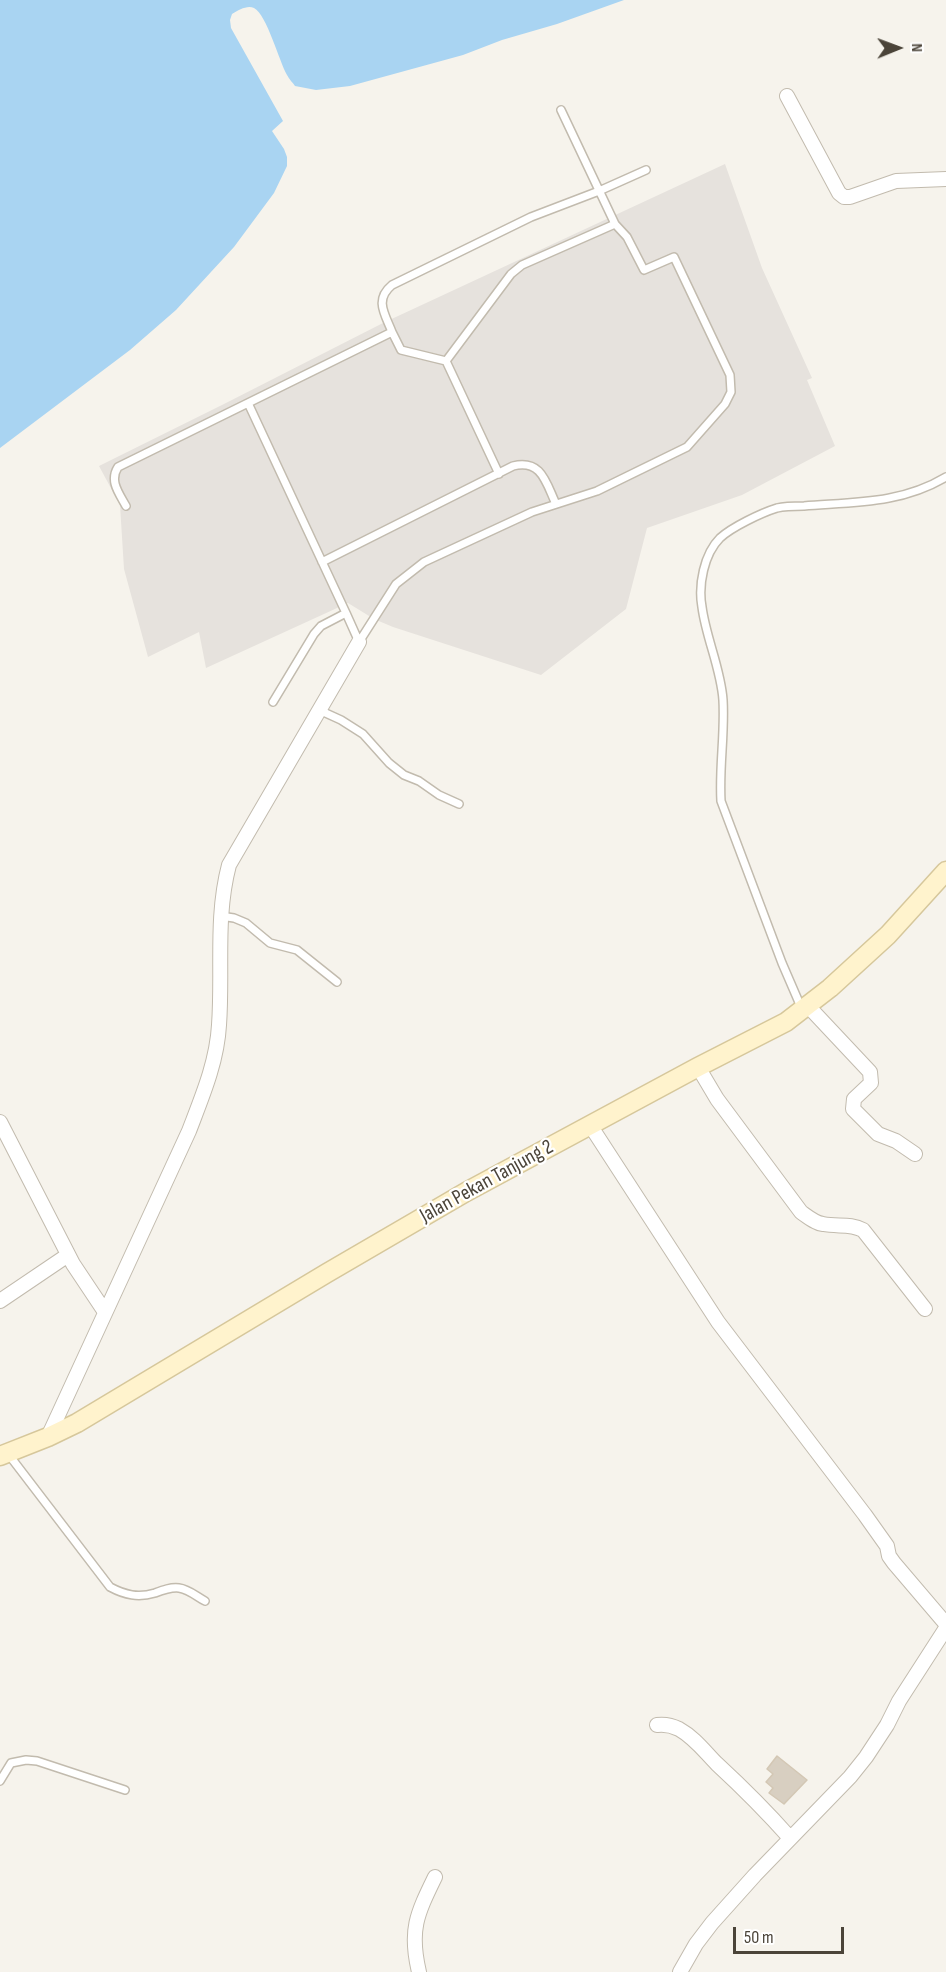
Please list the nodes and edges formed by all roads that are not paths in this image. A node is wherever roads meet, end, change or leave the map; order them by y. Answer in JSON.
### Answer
{"nodes":[{"id":1,"x":787,"y":96,"type":"dead end"},
{"id":2,"x":561,"y":110,"type":"dead end"},
{"id":3,"x":646,"y":170,"type":"dead end"},
{"id":4,"x":946,"y":179,"type":"edge"},
{"id":5,"x":599,"y":190,"type":"junction"},
{"id":6,"x":615,"y":224,"type":"junction"},
{"id":7,"x":392,"y":332,"type":"junction"},
{"id":8,"x":446,"y":361,"type":"junction"},
{"id":9,"x":248,"y":404,"type":"junction"},
{"id":10,"x":499,"y":474,"type":"junction"},
{"id":11,"x":946,"y":477,"type":"edge"},
{"id":12,"x":556,"y":504,"type":"junction"},
{"id":13,"x":126,"y":506,"type":"dead end"},
{"id":14,"x":322,"y":562,"type":"junction"},
{"id":15,"x":346,"y":613,"type":"junction"},
{"id":16,"x":359,"y":642,"type":"junction"},
{"id":17,"x":273,"y":702,"type":"dead end"},
{"id":18,"x":319,"y":710,"type":"junction"},
{"id":19,"x":459,"y":804,"type":"dead end"},
{"id":20,"x":946,"y":871,"type":"edge"},
{"id":21,"x":220,"y":916,"type":"junction"},
{"id":22,"x":337,"y":982,"type":"dead end"},
{"id":23,"x":805,"y":1008,"type":"junction"},
{"id":24,"x":698,"y":1067,"type":"junction"},
{"id":25,"x":0,"y":1122,"type":"edge"},
{"id":26,"x":590,"y":1125,"type":"junction"},
{"id":27,"x":915,"y":1154,"type":"dead end"},
{"id":28,"x":68,"y":1255,"type":"junction"},
{"id":29,"x":0,"y":1301,"type":"edge"},
{"id":30,"x":925,"y":1309,"type":"dead end"},
{"id":31,"x":105,"y":1312,"type":"junction"},
{"id":32,"x":48,"y":1437,"type":"junction"},
{"id":33,"x":4,"y":1454,"type":"edge"},
{"id":34,"x":205,"y":1600,"type":"dead end"},
{"id":35,"x":946,"y":1626,"type":"edge"},
{"id":36,"x":657,"y":1725,"type":"dead end"},
{"id":37,"x":0,"y":1780,"type":"edge"},
{"id":38,"x":125,"y":1790,"type":"dead end"},
{"id":39,"x":790,"y":1838,"type":"junction"},
{"id":40,"x":435,"y":1877,"type":"dead end"},
{"id":41,"x":419,"y":1972,"type":"edge"},
{"id":42,"x":680,"y":1972,"type":"edge"}],
"edges":[{"from":1,"to":4,"type":"street"},
{"from":2,"to":5,"type":"lane"},
{"from":3,"to":5,"type":"lane"},
{"from":5,"to":6,"type":"lane"},
{"from":5,"to":7,"type":"lane"},
{"from":6,"to":8,"type":"lane"},
{"from":6,"to":12,"type":"lane"},
{"from":7,"to":8,"type":"lane"},
{"from":7,"to":9,"type":"lane"},
{"from":8,"to":10,"type":"lane"},
{"from":9,"to":13,"type":"lane"},
{"from":9,"to":14,"type":"lane"},
{"from":10,"to":12,"type":"lane"},
{"from":10,"to":14,"type":"lane"},
{"from":11,"to":23,"type":"lane"},
{"from":12,"to":16,"type":"lane"},
{"from":14,"to":15,"type":"lane"},
{"from":15,"to":16,"type":"lane"},
{"from":15,"to":17,"type":"lane"},
{"from":16,"to":18,"type":"street"},
{"from":18,"to":19,"type":"lane"},
{"from":18,"to":21,"type":"street"},
{"from":20,"to":23,"type":"street","name":"Jalan Pekan Tanjung 2"},
{"from":21,"to":22,"type":"lane"},
{"from":21,"to":31,"type":"street"},
{"from":23,"to":24,"type":"street","name":"Jalan Pekan Tanjung 2"},
{"from":23,"to":27,"type":"street"},
{"from":24,"to":26,"type":"street","name":"Jalan Pekan Tanjung 2"},
{"from":24,"to":30,"type":"street"},
{"from":25,"to":28,"type":"street"},
{"from":26,"to":32,"type":"street","name":"Jalan Pekan Tanjung 2"},
{"from":26,"to":35,"type":"street"},
{"from":28,"to":29,"type":"street"},
{"from":28,"to":31,"type":"street"},
{"from":31,"to":32,"type":"street"},
{"from":32,"to":33,"type":"street","name":"Jalan Pekan Tanjung 2"},
{"from":33,"to":34,"type":"lane"},
{"from":35,"to":39,"type":"street"},
{"from":36,"to":39,"type":"street"},
{"from":37,"to":38,"type":"lane"},
{"from":39,"to":42,"type":"street"},
{"from":40,"to":41,"type":"street"}]}
